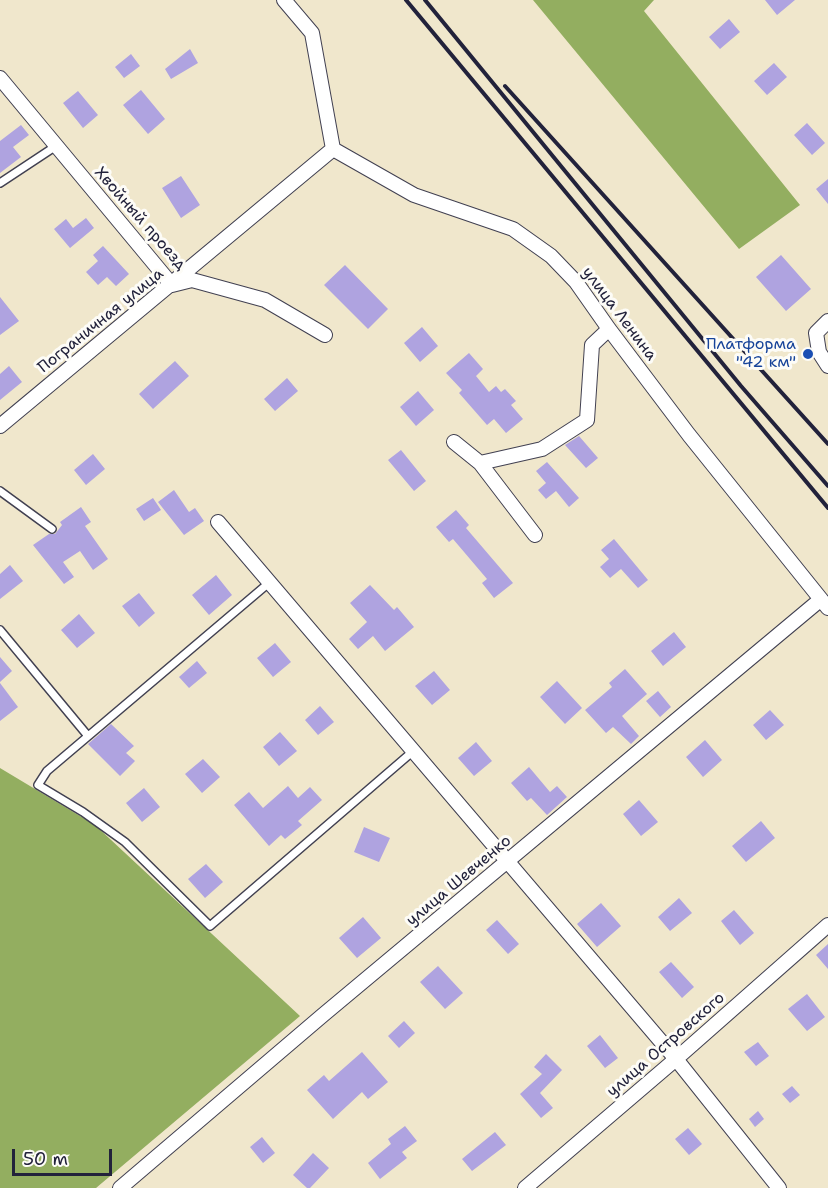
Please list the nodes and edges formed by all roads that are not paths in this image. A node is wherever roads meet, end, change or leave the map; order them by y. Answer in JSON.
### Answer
{"nodes":[{"id":1,"x":284,"y":0,"type":"edge"},
{"id":2,"x":0,"y":78,"type":"edge"},
{"id":3,"x":56,"y":146,"type":"junction"},
{"id":4,"x":333,"y":149,"type":"junction"},
{"id":5,"x":0,"y":183,"type":"edge"},
{"id":6,"x":172,"y":285,"type":"junction"},
{"id":7,"x":828,"y":321,"type":"edge"},
{"id":8,"x":609,"y":330,"type":"junction"},
{"id":9,"x":325,"y":336,"type":"dead end"},
{"id":10,"x":828,"y":366,"type":"edge"},
{"id":11,"x":0,"y":426,"type":"edge"},
{"id":12,"x":454,"y":442,"type":"dead end"},
{"id":13,"x":480,"y":463,"type":"junction"},
{"id":14,"x":0,"y":491,"type":"edge"},
{"id":15,"x":218,"y":522,"type":"dead end"},
{"id":16,"x":52,"y":529,"type":"dead end"},
{"id":17,"x":535,"y":536,"type":"dead end"},
{"id":18,"x":270,"y":582,"type":"junction"},
{"id":19,"x":824,"y":604,"type":"edge"},
{"id":20,"x":0,"y":630,"type":"edge"},
{"id":21,"x":88,"y":736,"type":"junction"},
{"id":22,"x":411,"y":753,"type":"dead end"},
{"id":23,"x":508,"y":862,"type":"junction"},
{"id":24,"x":828,"y":925,"type":"edge"},
{"id":25,"x":676,"y":1059,"type":"junction"},
{"id":26,"x":120,"y":1188,"type":"edge"},
{"id":27,"x":525,"y":1188,"type":"edge"},
{"id":28,"x":779,"y":1188,"type":"edge"}],
"edges":[{"from":1,"to":4,"type":"street"},
{"from":2,"to":3,"type":"street","name":"Хвойный проезд"},
{"from":3,"to":5,"type":"lane"},
{"from":3,"to":6,"type":"street","name":"Хвойный проезд"},
{"from":4,"to":6,"type":"street","name":"Пограничная улица"},
{"from":4,"to":8,"type":"street","name":"улица Ленина"},
{"from":6,"to":9,"type":"street","name":"Хвойный проезд"},
{"from":6,"to":11,"type":"street","name":"Пограничная улица"},
{"from":7,"to":10,"type":"street"},
{"from":8,"to":13,"type":"street"},
{"from":8,"to":19,"type":"street","name":"улица Ленина"},
{"from":12,"to":13,"type":"street"},
{"from":13,"to":17,"type":"street"},
{"from":14,"to":16,"type":"lane"},
{"from":15,"to":18,"type":"street"},
{"from":18,"to":21,"type":"lane"},
{"from":18,"to":23,"type":"street"},
{"from":19,"to":23,"type":"street","name":"улица Шевченко"},
{"from":20,"to":21,"type":"lane"},
{"from":21,"to":22,"type":"lane"},
{"from":23,"to":25,"type":"street"},
{"from":23,"to":26,"type":"street","name":"улица Шевченко"},
{"from":24,"to":25,"type":"street","name":"улица Островского"},
{"from":25,"to":27,"type":"street","name":"улица Островского"},
{"from":25,"to":28,"type":"street"}]}
